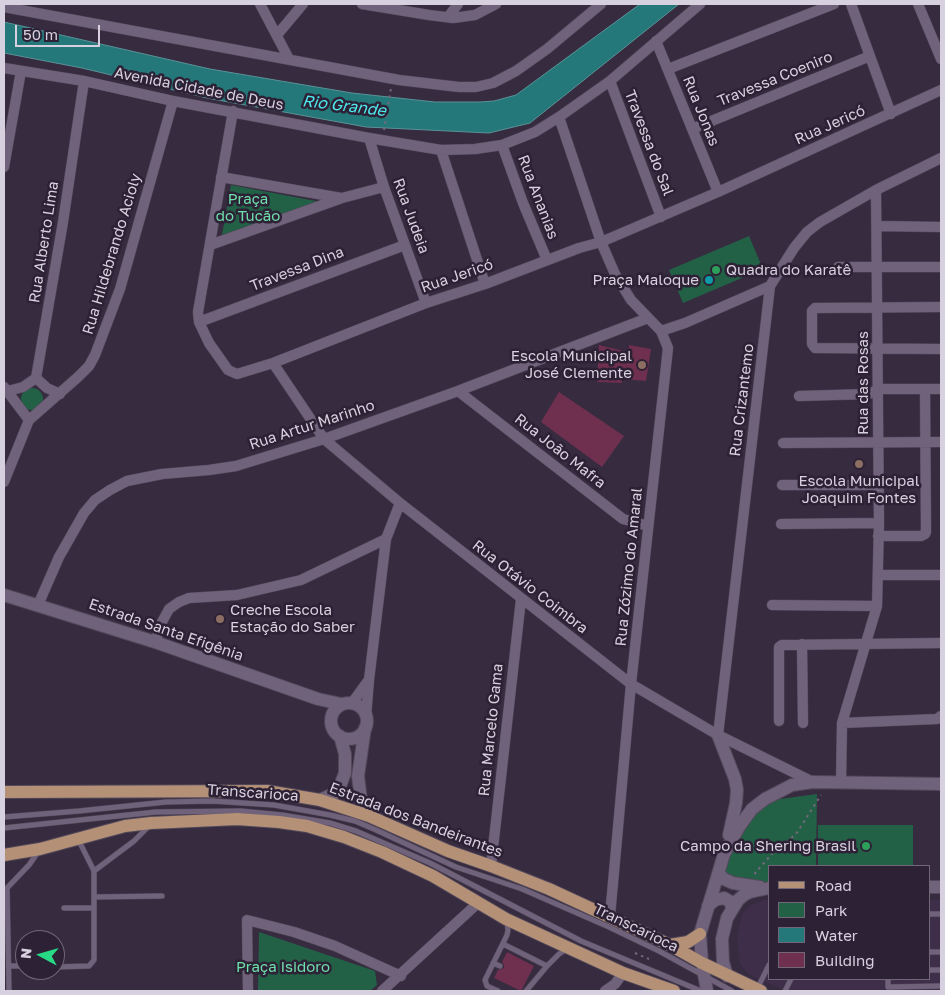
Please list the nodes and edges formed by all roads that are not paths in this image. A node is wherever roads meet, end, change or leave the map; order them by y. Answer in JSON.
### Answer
{"nodes":[{"id":1,"x":48,"y":4,"type":"edge"},
{"id":2,"x":260,"y":4,"type":"edge"},
{"id":3,"x":302,"y":4,"type":"edge"},
{"id":4,"x":362,"y":4,"type":"edge"},
{"id":5,"x":458,"y":4,"type":"edge"},
{"id":6,"x":496,"y":4,"type":"edge"},
{"id":7,"x":599,"y":4,"type":"edge"},
{"id":8,"x":700,"y":4,"type":"edge"},
{"id":9,"x":834,"y":4,"type":"edge"},
{"id":10,"x":851,"y":4,"type":"edge"},
{"id":11,"x":918,"y":4,"type":"edge"},
{"id":12,"x":379,"y":5,"type":"edge"},
{"id":13,"x":4,"y":7,"type":"edge"},
{"id":14,"x":52,"y":15,"type":"junction"},
{"id":15,"x":448,"y":17,"type":"junction"},
{"id":16,"x":277,"y":35,"type":"junction"},
{"id":17,"x":656,"y":41,"type":"junction"},
{"id":18,"x":870,"y":56,"type":"junction"},
{"id":19,"x":289,"y":59,"type":"junction"},
{"id":20,"x":941,"y":59,"type":"edge"},
{"id":21,"x":4,"y":68,"type":"edge"},
{"id":22,"x":668,"y":69,"type":"junction"},
{"id":23,"x":21,"y":71,"type":"junction"},
{"id":24,"x":84,"y":81,"type":"junction"},
{"id":25,"x":610,"y":81,"type":"junction"},
{"id":26,"x":941,"y":90,"type":"edge"},
{"id":27,"x":173,"y":101,"type":"junction"},
{"id":28,"x":233,"y":111,"type":"junction"},
{"id":29,"x":891,"y":114,"type":"junction"},
{"id":30,"x":559,"y":117,"type":"junction"},
{"id":31,"x":692,"y":129,"type":"junction"},
{"id":32,"x":369,"y":138,"type":"junction"},
{"id":33,"x":502,"y":145,"type":"junction"},
{"id":34,"x":441,"y":150,"type":"junction"},
{"id":35,"x":941,"y":158,"type":"edge"},
{"id":36,"x":4,"y":167,"type":"edge"},
{"id":37,"x":221,"y":177,"type":"junction"},
{"id":38,"x":384,"y":187,"type":"junction"},
{"id":39,"x":876,"y":190,"type":"junction"},
{"id":40,"x":718,"y":192,"type":"junction"},
{"id":41,"x":342,"y":198,"type":"junction"},
{"id":42,"x":661,"y":217,"type":"junction"},
{"id":43,"x":877,"y":226,"type":"junction"},
{"id":44,"x":941,"y":227,"type":"edge"},
{"id":45,"x":602,"y":242,"type":"junction"},
{"id":46,"x":210,"y":245,"type":"junction"},
{"id":47,"x":405,"y":245,"type":"junction"},
{"id":48,"x":547,"y":260,"type":"junction"},
{"id":49,"x":838,"y":267,"type":"dead end"},
{"id":50,"x":878,"y":267,"type":"junction"},
{"id":51,"x":941,"y":267,"type":"edge"},
{"id":52,"x":485,"y":284,"type":"junction"},
{"id":53,"x":770,"y":286,"type":"junction"},
{"id":54,"x":426,"y":303,"type":"junction"},
{"id":55,"x":941,"y":307,"type":"edge"},
{"id":56,"x":878,"y":308,"type":"junction"},
{"id":57,"x":648,"y":318,"type":"junction"},
{"id":58,"x":199,"y":322,"type":"junction"},
{"id":59,"x":661,"y":331,"type":"junction"},
{"id":60,"x":878,"y":348,"type":"junction"},
{"id":61,"x":941,"y":349,"type":"edge"},
{"id":62,"x":272,"y":363,"type":"junction"},
{"id":63,"x":36,"y":378,"type":"junction"},
{"id":64,"x":6,"y":389,"type":"edge"},
{"id":65,"x":878,"y":389,"type":"junction"},
{"id":66,"x":925,"y":389,"type":"junction"},
{"id":67,"x":941,"y":389,"type":"edge"},
{"id":68,"x":458,"y":391,"type":"junction"},
{"id":69,"x":60,"y":394,"type":"junction"},
{"id":70,"x":799,"y":396,"type":"dead end"},
{"id":71,"x":30,"y":420,"type":"junction"},
{"id":72,"x":324,"y":439,"type":"junction"},
{"id":73,"x":878,"y":442,"type":"junction"},
{"id":74,"x":926,"y":442,"type":"junction"},
{"id":75,"x":941,"y":442,"type":"edge"},
{"id":76,"x":783,"y":443,"type":"dead end"},
{"id":77,"x":4,"y":482,"type":"edge"},
{"id":78,"x":782,"y":485,"type":"dead end"},
{"id":79,"x":878,"y":485,"type":"junction"},
{"id":80,"x":400,"y":503,"type":"junction"},
{"id":81,"x":879,"y":523,"type":"junction"},
{"id":82,"x":781,"y":524,"type":"dead end"},
{"id":83,"x":648,"y":526,"type":"junction"},
{"id":84,"x":878,"y":536,"type":"junction"},
{"id":85,"x":386,"y":539,"type":"junction"},
{"id":86,"x":878,"y":575,"type":"junction"},
{"id":87,"x":941,"y":575,"type":"edge"},
{"id":88,"x":4,"y":594,"type":"edge"},
{"id":89,"x":521,"y":599,"type":"junction"},
{"id":90,"x":38,"y":605,"type":"junction"},
{"id":91,"x":772,"y":605,"type":"dead end"},
{"id":92,"x":876,"y":606,"type":"junction"},
{"id":93,"x":155,"y":642,"type":"junction"},
{"id":94,"x":941,"y":643,"type":"edge"},
{"id":95,"x":802,"y":644,"type":"junction"},
{"id":96,"x":864,"y":645,"type":"junction"},
{"id":97,"x":369,"y":680,"type":"junction"},
{"id":98,"x":631,"y":684,"type":"junction"},
{"id":99,"x":318,"y":699,"type":"junction"},
{"id":100,"x":347,"y":704,"type":"junction"},
{"id":101,"x":941,"y":717,"type":"edge"},
{"id":102,"x":779,"y":721,"type":"dead end"},
{"id":103,"x":331,"y":722,"type":"junction"},
{"id":104,"x":365,"y":723,"type":"junction"},
{"id":105,"x":803,"y":723,"type":"dead end"},
{"id":106,"x":842,"y":723,"type":"junction"},
{"id":107,"x":718,"y":735,"type":"junction"},
{"id":108,"x":340,"y":736,"type":"junction"},
{"id":109,"x":813,"y":782,"type":"junction"},
{"id":110,"x":835,"y":783,"type":"junction"},
{"id":111,"x":941,"y":784,"type":"edge"},
{"id":112,"x":4,"y":792,"type":"edge"},
{"id":113,"x":320,"y":800,"type":"junction"},
{"id":114,"x":369,"y":816,"type":"junction"},
{"id":115,"x":4,"y":817,"type":"edge"},
{"id":116,"x":151,"y":823,"type":"junction"},
{"id":117,"x":4,"y":828,"type":"edge"},
{"id":118,"x":78,"y":839,"type":"junction"},
{"id":119,"x":40,"y":849,"type":"junction"},
{"id":120,"x":724,"y":854,"type":"junction"},
{"id":121,"x":4,"y":855,"type":"edge"},
{"id":122,"x":491,"y":866,"type":"junction"},
{"id":123,"x":94,"y":871,"type":"junction"},
{"id":124,"x":719,"y":874,"type":"junction"},
{"id":125,"x":5,"y":886,"type":"edge"},
{"id":126,"x":768,"y":888,"type":"edge"},
{"id":127,"x":162,"y":896,"type":"dead end"},
{"id":128,"x":94,"y":897,"type":"junction"},
{"id":129,"x":478,"y":903,"type":"junction"},
{"id":130,"x":708,"y":906,"type":"junction"},
{"id":131,"x":64,"y":908,"type":"dead end"},
{"id":132,"x":94,"y":908,"type":"junction"},
{"id":133,"x":732,"y":910,"type":"junction"},
{"id":134,"x":610,"y":916,"type":"junction"},
{"id":135,"x":506,"y":918,"type":"junction"},
{"id":136,"x":6,"y":919,"type":"edge"},
{"id":137,"x":700,"y":934,"type":"junction"},
{"id":138,"x":503,"y":944,"type":"junction"},
{"id":139,"x":670,"y":945,"type":"junction"},
{"id":140,"x":569,"y":947,"type":"junction"},
{"id":141,"x":493,"y":963,"type":"junction"},
{"id":142,"x":9,"y":966,"type":"junction"},
{"id":143,"x":15,"y":966,"type":"edge"},
{"id":144,"x":500,"y":966,"type":"dead end"},
{"id":145,"x":547,"y":966,"type":"junction"},
{"id":146,"x":65,"y":967,"type":"edge"},
{"id":147,"x":768,"y":968,"type":"edge"},
{"id":148,"x":702,"y":969,"type":"junction"},
{"id":149,"x":624,"y":973,"type":"junction"},
{"id":150,"x":401,"y":976,"type":"junction"},
{"id":151,"x":727,"y":976,"type":"junction"},
{"id":152,"x":526,"y":979,"type":"dead end"},
{"id":153,"x":888,"y":980,"type":"edge"},
{"id":154,"x":534,"y":983,"type":"junction"},
{"id":155,"x":941,"y":986,"type":"edge"},
{"id":156,"x":759,"y":990,"type":"edge"},
{"id":157,"x":9,"y":991,"type":"edge"},
{"id":158,"x":248,"y":991,"type":"edge"},
{"id":159,"x":382,"y":991,"type":"edge"},
{"id":160,"x":498,"y":991,"type":"edge"},
{"id":161,"x":526,"y":991,"type":"edge"},
{"id":162,"x":605,"y":991,"type":"edge"},
{"id":163,"x":674,"y":991,"type":"edge"},
{"id":164,"x":700,"y":991,"type":"edge"},
{"id":165,"x":707,"y":991,"type":"edge"},
{"id":166,"x":732,"y":991,"type":"edge"}],
"edges":[{"from":1,"to":14,"type":"street"},
{"from":2,"to":16,"type":"street"},
{"from":3,"to":16,"type":"street"},
{"from":4,"to":12,"type":"street"},
{"from":5,"to":15,"type":"street"},
{"from":6,"to":15,"type":"street"},
{"from":7,"to":19,"type":"street"},
{"from":8,"to":17,"type":"street","name":"Avenida Cidade de Deus"},
{"from":9,"to":22,"type":"street"},
{"from":10,"to":18,"type":"street"},
{"from":11,"to":20,"type":"street"},
{"from":12,"to":15,"type":"street"},
{"from":13,"to":14,"type":"street"},
{"from":14,"to":19,"type":"street"},
{"from":16,"to":19,"type":"street"},
{"from":17,"to":22,"type":"street","name":"Rua Jonas"},
{"from":17,"to":25,"type":"street","name":"Avenida Cidade de Deus"},
{"from":18,"to":29,"type":"street"},
{"from":18,"to":31,"type":"street","name":"Travessa Coeniro"},
{"from":21,"to":23,"type":"street","name":"Avenida Cidade de Deus"},
{"from":22,"to":31,"type":"street","name":"Rua Jonas"},
{"from":23,"to":24,"type":"street","name":"Avenida Cidade de Deus"},
{"from":23,"to":36,"type":"street"},
{"from":24,"to":27,"type":"street","name":"Avenida Cidade de Deus"},
{"from":24,"to":63,"type":"street","name":"Rua Alberto Lima"},
{"from":25,"to":30,"type":"street","name":"Avenida Cidade de Deus"},
{"from":25,"to":42,"type":"street","name":"Travessa do Sal"},
{"from":26,"to":29,"type":"street","name":"Rua Jericó"},
{"from":27,"to":28,"type":"street","name":"Avenida Cidade de Deus"},
{"from":27,"to":69,"type":"street","name":"Rua Hildebrando Acioly"},
{"from":28,"to":32,"type":"street","name":"Avenida Cidade de Deus"},
{"from":28,"to":37,"type":"street","name":"Rua Jericó"},
{"from":29,"to":40,"type":"street","name":"Rua Jericó"},
{"from":30,"to":33,"type":"street","name":"Avenida Cidade de Deus"},
{"from":30,"to":45,"type":"street","name":"Rua Zózimo do Amaral"},
{"from":31,"to":40,"type":"street","name":"Rua Jonas"},
{"from":32,"to":34,"type":"street","name":"Avenida Cidade de Deus"},
{"from":32,"to":38,"type":"street","name":"Rua Judeia"},
{"from":33,"to":34,"type":"street","name":"Avenida Cidade de Deus"},
{"from":33,"to":48,"type":"street","name":"Rua Ananias"},
{"from":34,"to":52,"type":"street"},
{"from":35,"to":39,"type":"street","name":"Rua Crizantemo"},
{"from":37,"to":41,"type":"street"},
{"from":37,"to":46,"type":"street","name":"Rua Jericó"},
{"from":38,"to":41,"type":"street"},
{"from":38,"to":47,"type":"street","name":"Rua Judeia"},
{"from":39,"to":43,"type":"street","name":"Rua das Rosas"},
{"from":39,"to":53,"type":"street","name":"Rua Crizantemo"},
{"from":40,"to":42,"type":"street","name":"Rua Jericó"},
{"from":41,"to":46,"type":"street"},
{"from":42,"to":45,"type":"street","name":"Rua Jericó"},
{"from":43,"to":44,"type":"street"},
{"from":43,"to":50,"type":"street","name":"Rua das Rosas"},
{"from":45,"to":48,"type":"street","name":"Rua Jericó"},
{"from":45,"to":57,"type":"street","name":"Rua Zózimo do Amaral"},
{"from":46,"to":58,"type":"street","name":"Rua Jericó"},
{"from":47,"to":54,"type":"street","name":"Rua Judeia"},
{"from":47,"to":58,"type":"street","name":"Travessa Dina"},
{"from":48,"to":52,"type":"street","name":"Rua Jericó"},
{"from":49,"to":50,"type":"street"},
{"from":50,"to":51,"type":"street"},
{"from":50,"to":56,"type":"street","name":"Rua das Rosas"},
{"from":52,"to":54,"type":"street","name":"Rua Jericó"},
{"from":53,"to":59,"type":"street"},
{"from":53,"to":107,"type":"street","name":"Rua Crizantemo"},
{"from":54,"to":62,"type":"street","name":"Rua Jericó"},
{"from":55,"to":56,"type":"street"},
{"from":56,"to":60,"type":"street","name":"Rua das Rosas"},
{"from":56,"to":60,"type":"street"},
{"from":57,"to":59,"type":"street","name":"Rua Zózimo do Amaral"},
{"from":57,"to":68,"type":"street","name":"Rua Artur Marinho"},
{"from":58,"to":62,"type":"street","name":"Rua Jericó"},
{"from":59,"to":83,"type":"street","name":"Rua Zózimo do Amaral"},
{"from":60,"to":61,"type":"street"},
{"from":60,"to":65,"type":"street","name":"Rua das Rosas"},
{"from":62,"to":72,"type":"street","name":"Rua Otávio Coimbra"},
{"from":63,"to":64,"type":"street"},
{"from":63,"to":69,"type":"street"},
{"from":64,"to":71,"type":"street"},
{"from":65,"to":66,"type":"street"},
{"from":65,"to":70,"type":"street"},
{"from":65,"to":73,"type":"street","name":"Rua das Rosas"},
{"from":66,"to":67,"type":"street"},
{"from":66,"to":74,"type":"street"},
{"from":68,"to":72,"type":"street","name":"Rua Artur Marinho"},
{"from":68,"to":83,"type":"street","name":"Rua João Mafra"},
{"from":69,"to":71,"type":"street","name":"Rua Hildebrando Acioly"},
{"from":71,"to":77,"type":"street"},
{"from":72,"to":80,"type":"street","name":"Rua Otávio Coimbra"},
{"from":72,"to":90,"type":"street","name":"Rua Artur Marinho"},
{"from":73,"to":74,"type":"street"},
{"from":73,"to":76,"type":"street"},
{"from":73,"to":79,"type":"street","name":"Rua das Rosas"},
{"from":74,"to":75,"type":"street"},
{"from":74,"to":84,"type":"street"},
{"from":78,"to":79,"type":"street"},
{"from":79,"to":81,"type":"street","name":"Rua das Rosas"},
{"from":80,"to":85,"type":"street"},
{"from":80,"to":89,"type":"street","name":"Rua Otávio Coimbra"},
{"from":81,"to":82,"type":"street"},
{"from":81,"to":84,"type":"street","name":"Rua das Rosas"},
{"from":83,"to":98,"type":"street","name":"Rua Zózimo do Amaral"},
{"from":84,"to":86,"type":"street","name":"Rua das Rosas"},
{"from":85,"to":93,"type":"street"},
{"from":85,"to":97,"type":"street"},
{"from":86,"to":87,"type":"street"},
{"from":86,"to":92,"type":"street","name":"Rua das Rosas"},
{"from":88,"to":90,"type":"street","name":"Estrada Santa Efigênia"},
{"from":89,"to":98,"type":"street","name":"Rua Otávio Coimbra"},
{"from":89,"to":122,"type":"street","name":"Rua Marcelo Gama"},
{"from":90,"to":93,"type":"street","name":"Estrada Santa Efigênia"},
{"from":91,"to":92,"type":"street"},
{"from":92,"to":96,"type":"street","name":"Rua das Rosas"},
{"from":93,"to":99,"type":"street","name":"Estrada Santa Efigênia"},
{"from":94,"to":96,"type":"street"},
{"from":95,"to":96,"type":"street"},
{"from":95,"to":102,"type":"street"},
{"from":95,"to":105,"type":"street"},
{"from":96,"to":106,"type":"street","name":"Rua das Rosas"},
{"from":97,"to":100,"type":"street"},
{"from":97,"to":104,"type":"street"},
{"from":98,"to":107,"type":"street","name":"Rua Otávio Coimbra"},
{"from":98,"to":134,"type":"street","name":"Rua Zózimo do Amaral"},
{"from":99,"to":100,"type":"street","name":"Estrada Santa Efigênia"},
{"from":99,"to":103,"type":"street"},
{"from":100,"to":103,"type":"street"},
{"from":100,"to":104,"type":"street"},
{"from":101,"to":106,"type":"street"},
{"from":103,"to":108,"type":"street"},
{"from":104,"to":108,"type":"street"},
{"from":104,"to":114,"type":"street"},
{"from":106,"to":110,"type":"street","name":"Rua das Rosas"},
{"from":107,"to":109,"type":"street","name":"Rua Otávio Coimbra"},
{"from":107,"to":120,"type":"street"},
{"from":108,"to":113,"type":"street"},
{"from":109,"to":110,"type":"street"},
{"from":109,"to":120,"type":"street"},
{"from":110,"to":111,"type":"street"},
{"from":112,"to":113,"type":"main road","name":"Estrada dos Bandeirantes"},
{"from":113,"to":114,"type":"main road","name":"Estrada dos Bandeirantes"},
{"from":114,"to":122,"type":"main road","name":"Estrada dos Bandeirantes"},
{"from":115,"to":148,"type":"lane","name":"Transcarioca"},
{"from":116,"to":118,"type":"main road"},
{"from":116,"to":123,"type":"lane"},
{"from":116,"to":129,"type":"main road"},
{"from":117,"to":164,"type":"lane","name":"Transcarioca"},
{"from":118,"to":119,"type":"main road"},
{"from":118,"to":123,"type":"lane"},
{"from":119,"to":121,"type":"main road"},
{"from":119,"to":125,"type":"lane"},
{"from":120,"to":124,"type":"street"},
{"from":122,"to":134,"type":"main road","name":"Estrada dos Bandeirantes"},
{"from":123,"to":128,"type":"lane"},
{"from":124,"to":126,"type":"street"},
{"from":124,"to":130,"type":"street"},
{"from":125,"to":136,"type":"lane"},
{"from":126,"to":133,"type":"street"},
{"from":127,"to":128,"type":"lane"},
{"from":128,"to":132,"type":"lane"},
{"from":129,"to":135,"type":"main road"},
{"from":129,"to":150,"type":"street"},
{"from":130,"to":133,"type":"street"},
{"from":130,"to":137,"type":"street"},
{"from":131,"to":132,"type":"lane"},
{"from":132,"to":146,"type":"lane"},
{"from":133,"to":151,"type":"street"},
{"from":134,"to":139,"type":"main road","name":"Estrada dos Bandeirantes"},
{"from":135,"to":138,"type":"lane"},
{"from":135,"to":140,"type":"main road"},
{"from":136,"to":142,"type":"lane"},
{"from":137,"to":139,"type":"main road"},
{"from":137,"to":148,"type":"street"},
{"from":138,"to":141,"type":"lane"},
{"from":138,"to":145,"type":"lane"},
{"from":139,"to":148,"type":"main road","name":"Estrada dos Bandeirantes"},
{"from":140,"to":145,"type":"lane"},
{"from":140,"to":149,"type":"main road"},
{"from":141,"to":144,"type":"lane"},
{"from":141,"to":160,"type":"lane"},
{"from":142,"to":143,"type":"lane"},
{"from":142,"to":157,"type":"lane"},
{"from":145,"to":154,"type":"lane"},
{"from":147,"to":156,"type":"lane"},
{"from":148,"to":151,"type":"main road","name":"Estrada dos Bandeirantes"},
{"from":148,"to":165,"type":"street"},
{"from":148,"to":166,"type":"lane","name":"Transcarioca"},
{"from":149,"to":162,"type":"street"},
{"from":149,"to":163,"type":"main road"},
{"from":150,"to":158,"type":"street"},
{"from":150,"to":159,"type":"street"},
{"from":151,"to":156,"type":"main road","name":"Estrada dos Bandeirantes"},
{"from":152,"to":154,"type":"lane"},
{"from":153,"to":155,"type":"lane"},
{"from":154,"to":161,"type":"lane"}]}
